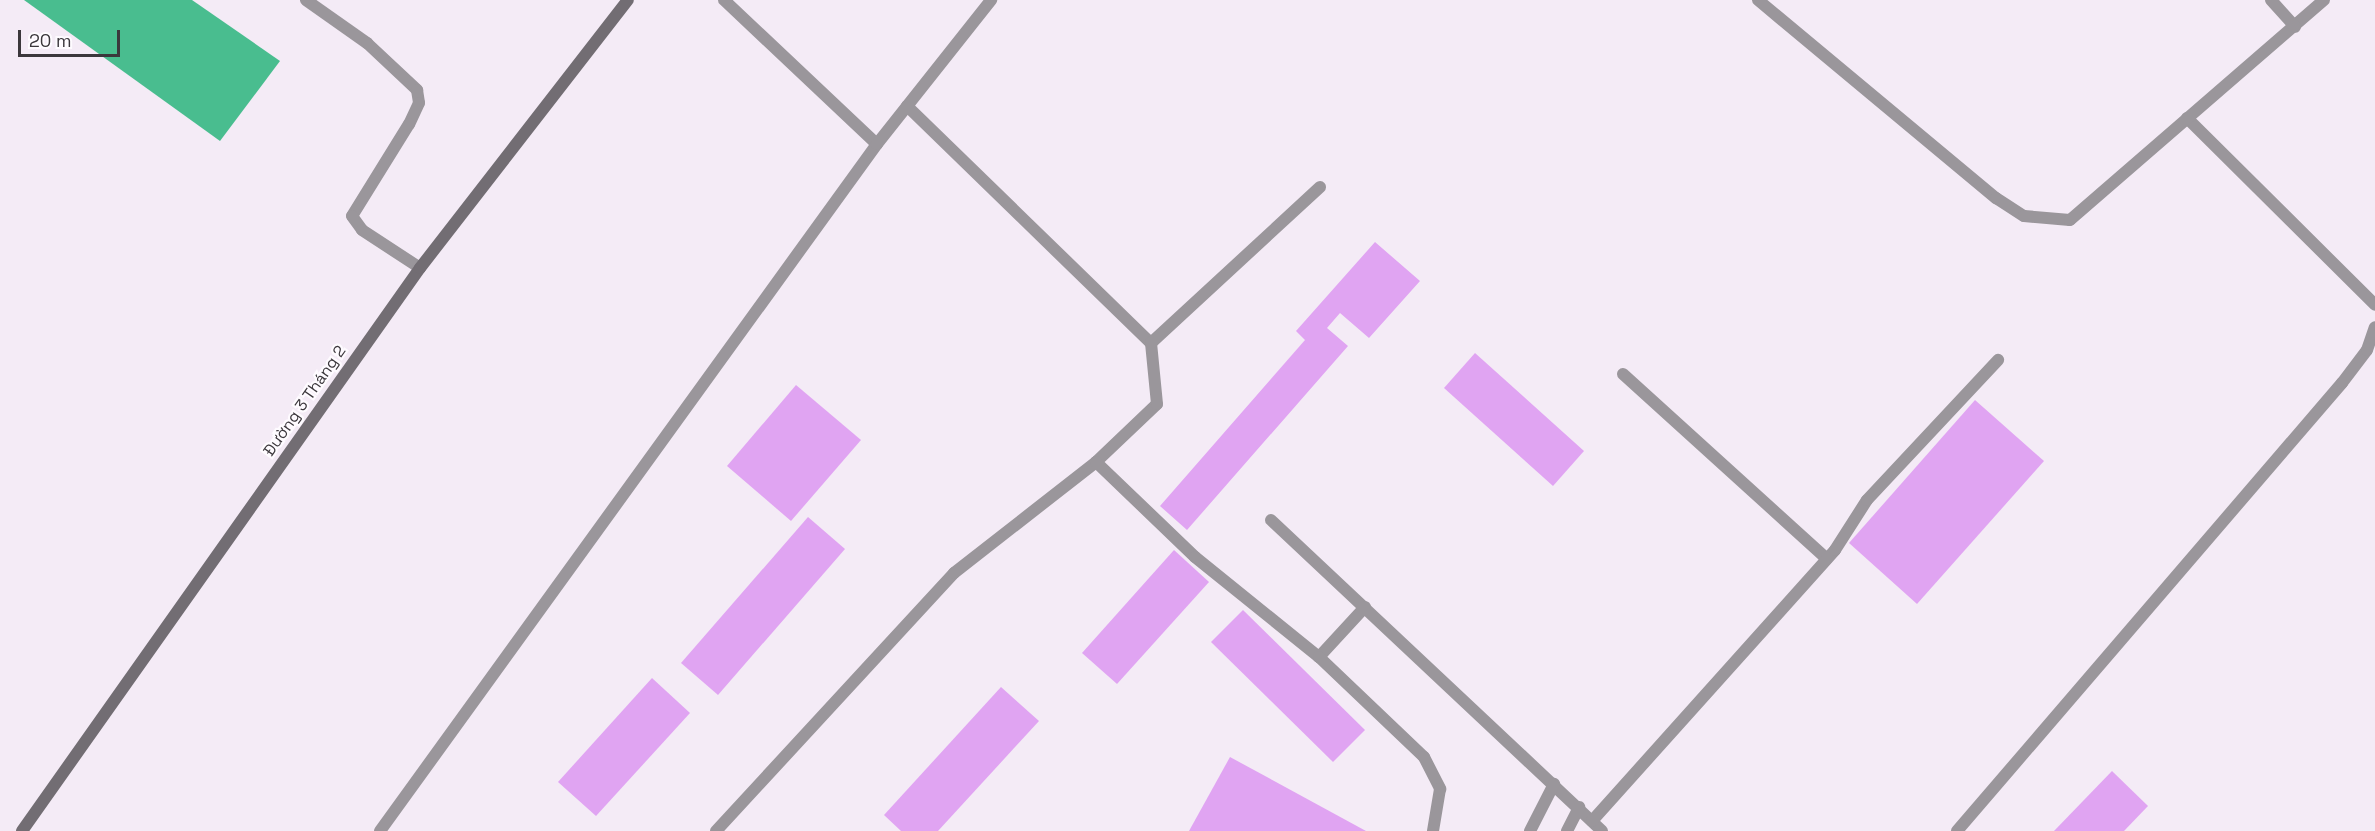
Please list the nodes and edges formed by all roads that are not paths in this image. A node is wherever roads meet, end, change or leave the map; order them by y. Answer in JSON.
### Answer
{"nodes":[{"id":1,"x":306,"y":0,"type":"edge"},
{"id":2,"x":628,"y":0,"type":"edge"},
{"id":3,"x":724,"y":0,"type":"edge"},
{"id":4,"x":991,"y":0,"type":"edge"},
{"id":5,"x":1758,"y":0,"type":"edge"},
{"id":6,"x":2271,"y":0,"type":"edge"},
{"id":7,"x":2324,"y":0,"type":"edge"},
{"id":8,"x":2295,"y":27,"type":"junction"},
{"id":9,"x":907,"y":106,"type":"junction"},
{"id":10,"x":2187,"y":118,"type":"junction"},
{"id":11,"x":878,"y":144,"type":"junction"},
{"id":12,"x":1320,"y":187,"type":"dead end"},
{"id":13,"x":420,"y":268,"type":"junction"},
{"id":14,"x":2375,"y":306,"type":"edge"},
{"id":15,"x":2375,"y":327,"type":"edge"},
{"id":16,"x":1151,"y":343,"type":"junction"},
{"id":17,"x":1998,"y":360,"type":"dead end"},
{"id":18,"x":1623,"y":374,"type":"dead end"},
{"id":19,"x":1096,"y":462,"type":"junction"},
{"id":20,"x":1271,"y":520,"type":"dead end"},
{"id":21,"x":1827,"y":559,"type":"junction"},
{"id":22,"x":1365,"y":607,"type":"junction"},
{"id":23,"x":1319,"y":657,"type":"junction"},
{"id":24,"x":1554,"y":784,"type":"junction"},
{"id":25,"x":1579,"y":807,"type":"junction"},
{"id":26,"x":1592,"y":821,"type":"junction"},
{"id":27,"x":1960,"y":830,"type":"edge"},
{"id":28,"x":22,"y":831,"type":"edge"},
{"id":29,"x":380,"y":831,"type":"edge"},
{"id":30,"x":716,"y":831,"type":"edge"},
{"id":31,"x":1433,"y":831,"type":"edge"},
{"id":32,"x":1530,"y":831,"type":"edge"},
{"id":33,"x":1567,"y":831,"type":"edge"},
{"id":34,"x":1602,"y":831,"type":"edge"}],
"edges":[{"from":1,"to":13,"type":"street"},
{"from":2,"to":13,"type":"street","name":"Đường 3 Tháng 2"},
{"from":3,"to":11,"type":"street"},
{"from":4,"to":9,"type":"street"},
{"from":5,"to":10,"type":"street"},
{"from":6,"to":8,"type":"street"},
{"from":7,"to":8,"type":"street"},
{"from":8,"to":10,"type":"street"},
{"from":9,"to":11,"type":"street"},
{"from":9,"to":16,"type":"street"},
{"from":10,"to":14,"type":"street"},
{"from":11,"to":29,"type":"street"},
{"from":12,"to":16,"type":"street"},
{"from":13,"to":28,"type":"street","name":"Đường 3 Tháng 2"},
{"from":15,"to":27,"type":"street"},
{"from":16,"to":19,"type":"street"},
{"from":17,"to":21,"type":"street"},
{"from":18,"to":21,"type":"street"},
{"from":19,"to":23,"type":"street"},
{"from":19,"to":30,"type":"street"},
{"from":20,"to":22,"type":"street"},
{"from":21,"to":26,"type":"street"},
{"from":22,"to":23,"type":"street"},
{"from":22,"to":24,"type":"street"},
{"from":23,"to":31,"type":"street"},
{"from":24,"to":25,"type":"street"},
{"from":24,"to":32,"type":"street"},
{"from":25,"to":26,"type":"street"},
{"from":25,"to":33,"type":"street"},
{"from":26,"to":34,"type":"street"}]}
